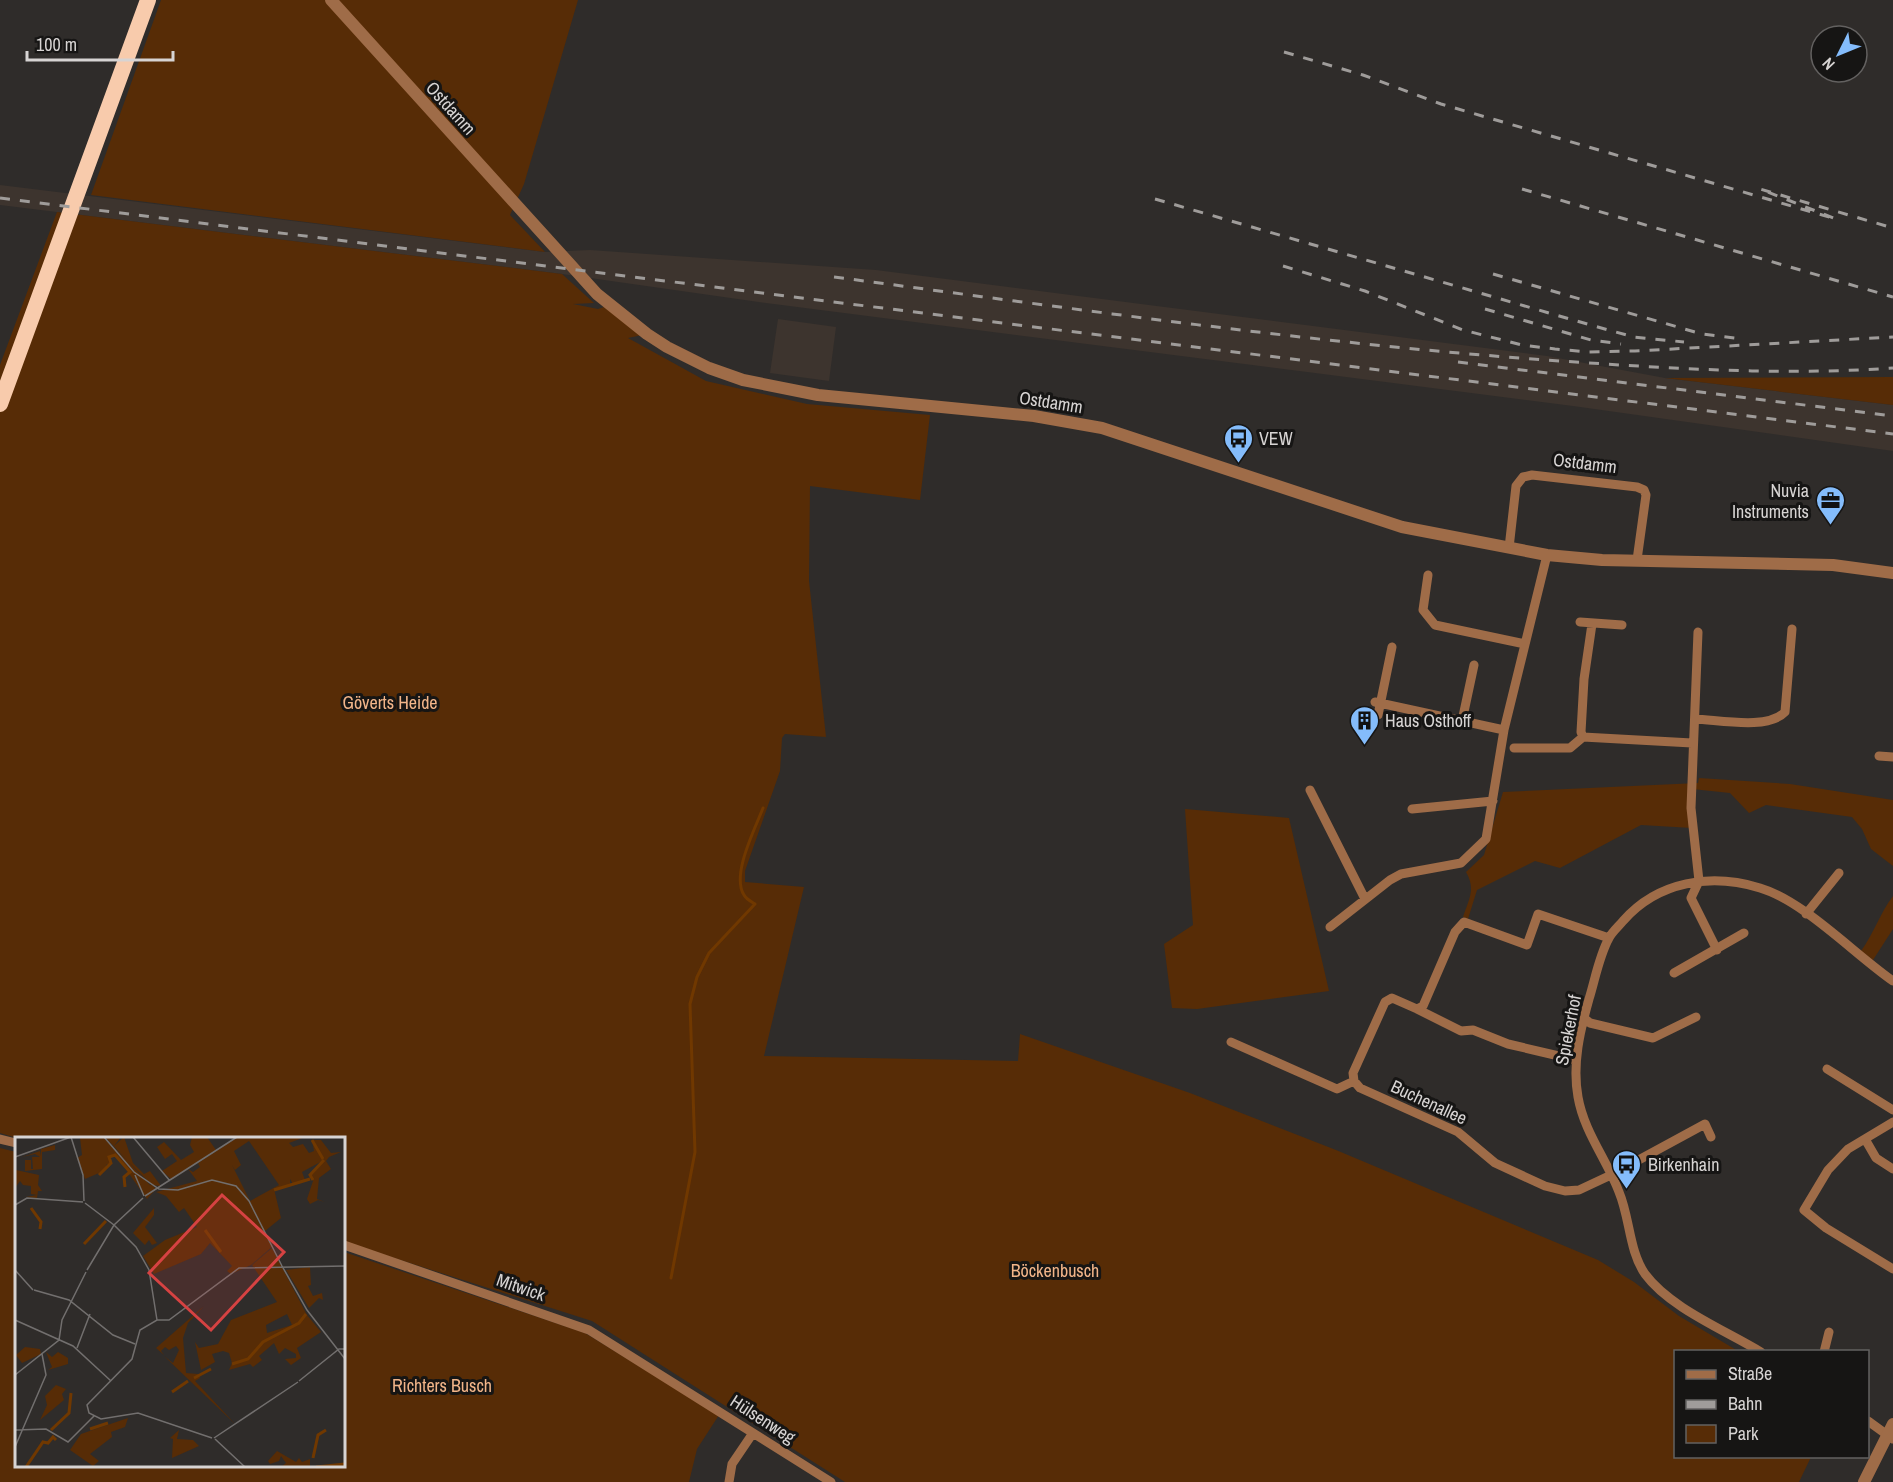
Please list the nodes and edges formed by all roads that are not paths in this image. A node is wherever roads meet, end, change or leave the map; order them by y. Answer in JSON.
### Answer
{"nodes":[{"id":1,"x":148,"y":0,"type":"edge"},
{"id":2,"x":331,"y":0,"type":"edge"},
{"id":3,"x":0,"y":404,"type":"edge"},
{"id":4,"x":1509,"y":548,"type":"junction"},
{"id":5,"x":1547,"y":555,"type":"junction"},
{"id":6,"x":1638,"y":561,"type":"junction"},
{"id":7,"x":1893,"y":573,"type":"edge"},
{"id":8,"x":1428,"y":575,"type":"dead end"},
{"id":9,"x":1580,"y":622,"type":"dead end"},
{"id":10,"x":1592,"y":624,"type":"junction"},
{"id":11,"x":1622,"y":626,"type":"dead end"},
{"id":12,"x":1792,"y":629,"type":"dead end"},
{"id":13,"x":1698,"y":632,"type":"dead end"},
{"id":14,"x":1525,"y":645,"type":"junction"},
{"id":15,"x":1392,"y":647,"type":"dead end"},
{"id":16,"x":1474,"y":665,"type":"dead end"},
{"id":17,"x":1378,"y":703,"type":"junction"},
{"id":18,"x":1378,"y":715,"type":"dead end"},
{"id":19,"x":1695,"y":719,"type":"junction"},
{"id":20,"x":1462,"y":721,"type":"junction"},
{"id":21,"x":1504,"y":730,"type":"junction"},
{"id":22,"x":1583,"y":737,"type":"junction"},
{"id":23,"x":1692,"y":743,"type":"junction"},
{"id":24,"x":1514,"y":748,"type":"dead end"},
{"id":25,"x":1879,"y":756,"type":"dead end"},
{"id":26,"x":1893,"y":757,"type":"edge"},
{"id":27,"x":1310,"y":790,"type":"dead end"},
{"id":28,"x":1493,"y":801,"type":"junction"},
{"id":29,"x":1412,"y":809,"type":"dead end"},
{"id":30,"x":1839,"y":873,"type":"dead end"},
{"id":31,"x":1699,"y":881,"type":"junction"},
{"id":32,"x":1365,"y":899,"type":"junction"},
{"id":33,"x":1806,"y":914,"type":"junction"},
{"id":34,"x":1330,"y":927,"type":"dead end"},
{"id":35,"x":1744,"y":933,"type":"dead end"},
{"id":36,"x":1609,"y":938,"type":"junction"},
{"id":37,"x":1717,"y":950,"type":"junction"},
{"id":38,"x":1674,"y":973,"type":"dead end"},
{"id":39,"x":1893,"y":981,"type":"edge"},
{"id":40,"x":1417,"y":1009,"type":"junction"},
{"id":41,"x":1696,"y":1017,"type":"dead end"},
{"id":42,"x":1584,"y":1018,"type":"junction"},
{"id":43,"x":1231,"y":1042,"type":"dead end"},
{"id":44,"x":1576,"y":1060,"type":"junction"},
{"id":45,"x":1827,"y":1069,"type":"dead end"},
{"id":46,"x":1354,"y":1082,"type":"junction"},
{"id":47,"x":1893,"y":1110,"type":"edge"},
{"id":48,"x":1893,"y":1122,"type":"edge"},
{"id":49,"x":1712,"y":1137,"type":"dead end"},
{"id":50,"x":0,"y":1139,"type":"edge"},
{"id":51,"x":1865,"y":1139,"type":"junction"},
{"id":52,"x":15,"y":1143,"type":"edge"},
{"id":53,"x":1893,"y":1169,"type":"edge"},
{"id":54,"x":1611,"y":1175,"type":"junction"},
{"id":55,"x":345,"y":1245,"type":"edge"},
{"id":56,"x":1893,"y":1269,"type":"edge"},
{"id":57,"x":1829,"y":1332,"type":"dead end"},
{"id":58,"x":1758,"y":1350,"type":"edge"},
{"id":59,"x":1824,"y":1350,"type":"edge"},
{"id":60,"x":678,"y":1385,"type":"joint"},
{"id":61,"x":1869,"y":1422,"type":"edge"},
{"id":62,"x":753,"y":1433,"type":"junction"},
{"id":63,"x":1891,"y":1433,"type":"edge"},
{"id":64,"x":729,"y":1482,"type":"edge"},
{"id":65,"x":831,"y":1482,"type":"edge"},
{"id":66,"x":1864,"y":1482,"type":"edge"}],
"edges":[{"from":1,"to":3,"type":"highway"},
{"from":2,"to":4,"type":"street","name":"Ostdamm"},
{"from":4,"to":5,"type":"street","name":"Ostdamm"},
{"from":4,"to":6,"type":"street","name":"Ostdamm"},
{"from":5,"to":6,"type":"street","name":"Ostdamm"},
{"from":5,"to":14,"type":"street"},
{"from":6,"to":7,"type":"street","name":"Ostdamm"},
{"from":8,"to":14,"type":"street"},
{"from":9,"to":10,"type":"street"},
{"from":10,"to":11,"type":"street"},
{"from":10,"to":22,"type":"street"},
{"from":12,"to":19,"type":"street"},
{"from":13,"to":19,"type":"street"},
{"from":14,"to":21,"type":"street"},
{"from":15,"to":17,"type":"street"},
{"from":16,"to":20,"type":"street"},
{"from":17,"to":18,"type":"street"},
{"from":17,"to":20,"type":"street"},
{"from":19,"to":23,"type":"street"},
{"from":20,"to":21,"type":"street"},
{"from":21,"to":28,"type":"street"},
{"from":22,"to":23,"type":"street"},
{"from":22,"to":24,"type":"street"},
{"from":23,"to":31,"type":"street"},
{"from":25,"to":26,"type":"street"},
{"from":27,"to":32,"type":"street"},
{"from":28,"to":29,"type":"street"},
{"from":28,"to":32,"type":"street"},
{"from":30,"to":33,"type":"street"},
{"from":31,"to":33,"type":"street","name":"Spiekerhof"},
{"from":31,"to":36,"type":"street","name":"Spiekerhof"},
{"from":31,"to":37,"type":"street"},
{"from":32,"to":34,"type":"street"},
{"from":33,"to":39,"type":"street","name":"Spiekerhof"},
{"from":35,"to":37,"type":"street"},
{"from":36,"to":40,"type":"street"},
{"from":36,"to":42,"type":"street","name":"Spiekerhof"},
{"from":37,"to":38,"type":"street"},
{"from":40,"to":44,"type":"street"},
{"from":40,"to":46,"type":"street"},
{"from":41,"to":42,"type":"street"},
{"from":42,"to":44,"type":"street","name":"Spiekerhof"},
{"from":43,"to":46,"type":"street"},
{"from":44,"to":54,"type":"street","name":"Spiekerhof"},
{"from":45,"to":47,"type":"street"},
{"from":46,"to":54,"type":"street","name":"Buchenallee"},
{"from":48,"to":51,"type":"street"},
{"from":49,"to":54,"type":"street","name":"Buchenallee"},
{"from":50,"to":52,"type":"street"},
{"from":51,"to":53,"type":"street"},
{"from":51,"to":56,"type":"street"},
{"from":54,"to":58,"type":"street","name":"Spiekerhof"},
{"from":55,"to":60,"type":"street","name":"Mitwick"},
{"from":57,"to":59,"type":"street"},
{"from":60,"to":62,"type":"street","name":"Hülsenweg"},
{"from":61,"to":63,"type":"street"},
{"from":62,"to":64,"type":"street"},
{"from":62,"to":65,"type":"street","name":"Hülsenweg"},
{"from":63,"to":66,"type":"street"}]}
